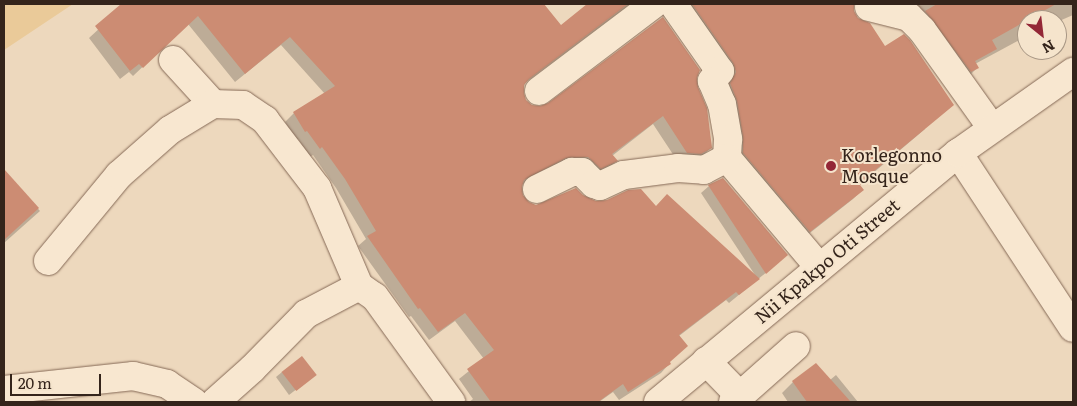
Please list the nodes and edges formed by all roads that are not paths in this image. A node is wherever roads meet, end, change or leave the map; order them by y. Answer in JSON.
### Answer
{"nodes":[{"id":1,"x":654,"y":4,"type":"edge"},
{"id":2,"x":673,"y":4,"type":"edge"},
{"id":3,"x":869,"y":7,"type":"dead end"},
{"id":4,"x":173,"y":60,"type":"dead end"},
{"id":5,"x":1073,"y":72,"type":"edge"},
{"id":6,"x":539,"y":91,"type":"dead end"},
{"id":7,"x":213,"y":104,"type":"junction"},
{"id":8,"x":992,"y":128,"type":"junction"},
{"id":9,"x":958,"y":153,"type":"junction"},
{"id":10,"x":728,"y":158,"type":"junction"},
{"id":11,"x":537,"y":189,"type":"dead end"},
{"id":12,"x":48,"y":261,"type":"dead end"},
{"id":13,"x":819,"y":267,"type":"junction"},
{"id":14,"x":359,"y":286,"type":"junction"},
{"id":15,"x":1073,"y":328,"type":"edge"},
{"id":16,"x":796,"y":346,"type":"dead end"},
{"id":17,"x":706,"y":361,"type":"junction"},
{"id":18,"x":4,"y":390,"type":"edge"},
{"id":19,"x":737,"y":399,"type":"edge"},
{"id":20,"x":194,"y":402,"type":"edge"},
{"id":21,"x":215,"y":402,"type":"edge"},
{"id":22,"x":451,"y":402,"type":"edge"},
{"id":23,"x":658,"y":402,"type":"edge"}],
"edges":[{"from":1,"to":6,"type":"street"},
{"from":2,"to":10,"type":"street"},
{"from":3,"to":8,"type":"street"},
{"from":4,"to":7,"type":"street"},
{"from":5,"to":8,"type":"street","name":"Nii Kpakpo Oti Street"},
{"from":7,"to":12,"type":"street"},
{"from":7,"to":14,"type":"street"},
{"from":8,"to":9,"type":"street","name":"Nii Kpakpo Oti Street"},
{"from":9,"to":13,"type":"street","name":"Nii Kpakpo Oti Street"},
{"from":9,"to":15,"type":"street"},
{"from":10,"to":11,"type":"street"},
{"from":10,"to":13,"type":"street"},
{"from":13,"to":17,"type":"street","name":"Nii Kpakpo Oti Street"},
{"from":14,"to":21,"type":"street"},
{"from":14,"to":22,"type":"street"},
{"from":16,"to":19,"type":"street"},
{"from":17,"to":19,"type":"street"},
{"from":17,"to":23,"type":"street","name":"Nii Kpakpo Oti Street"},
{"from":18,"to":20,"type":"street"}]}
